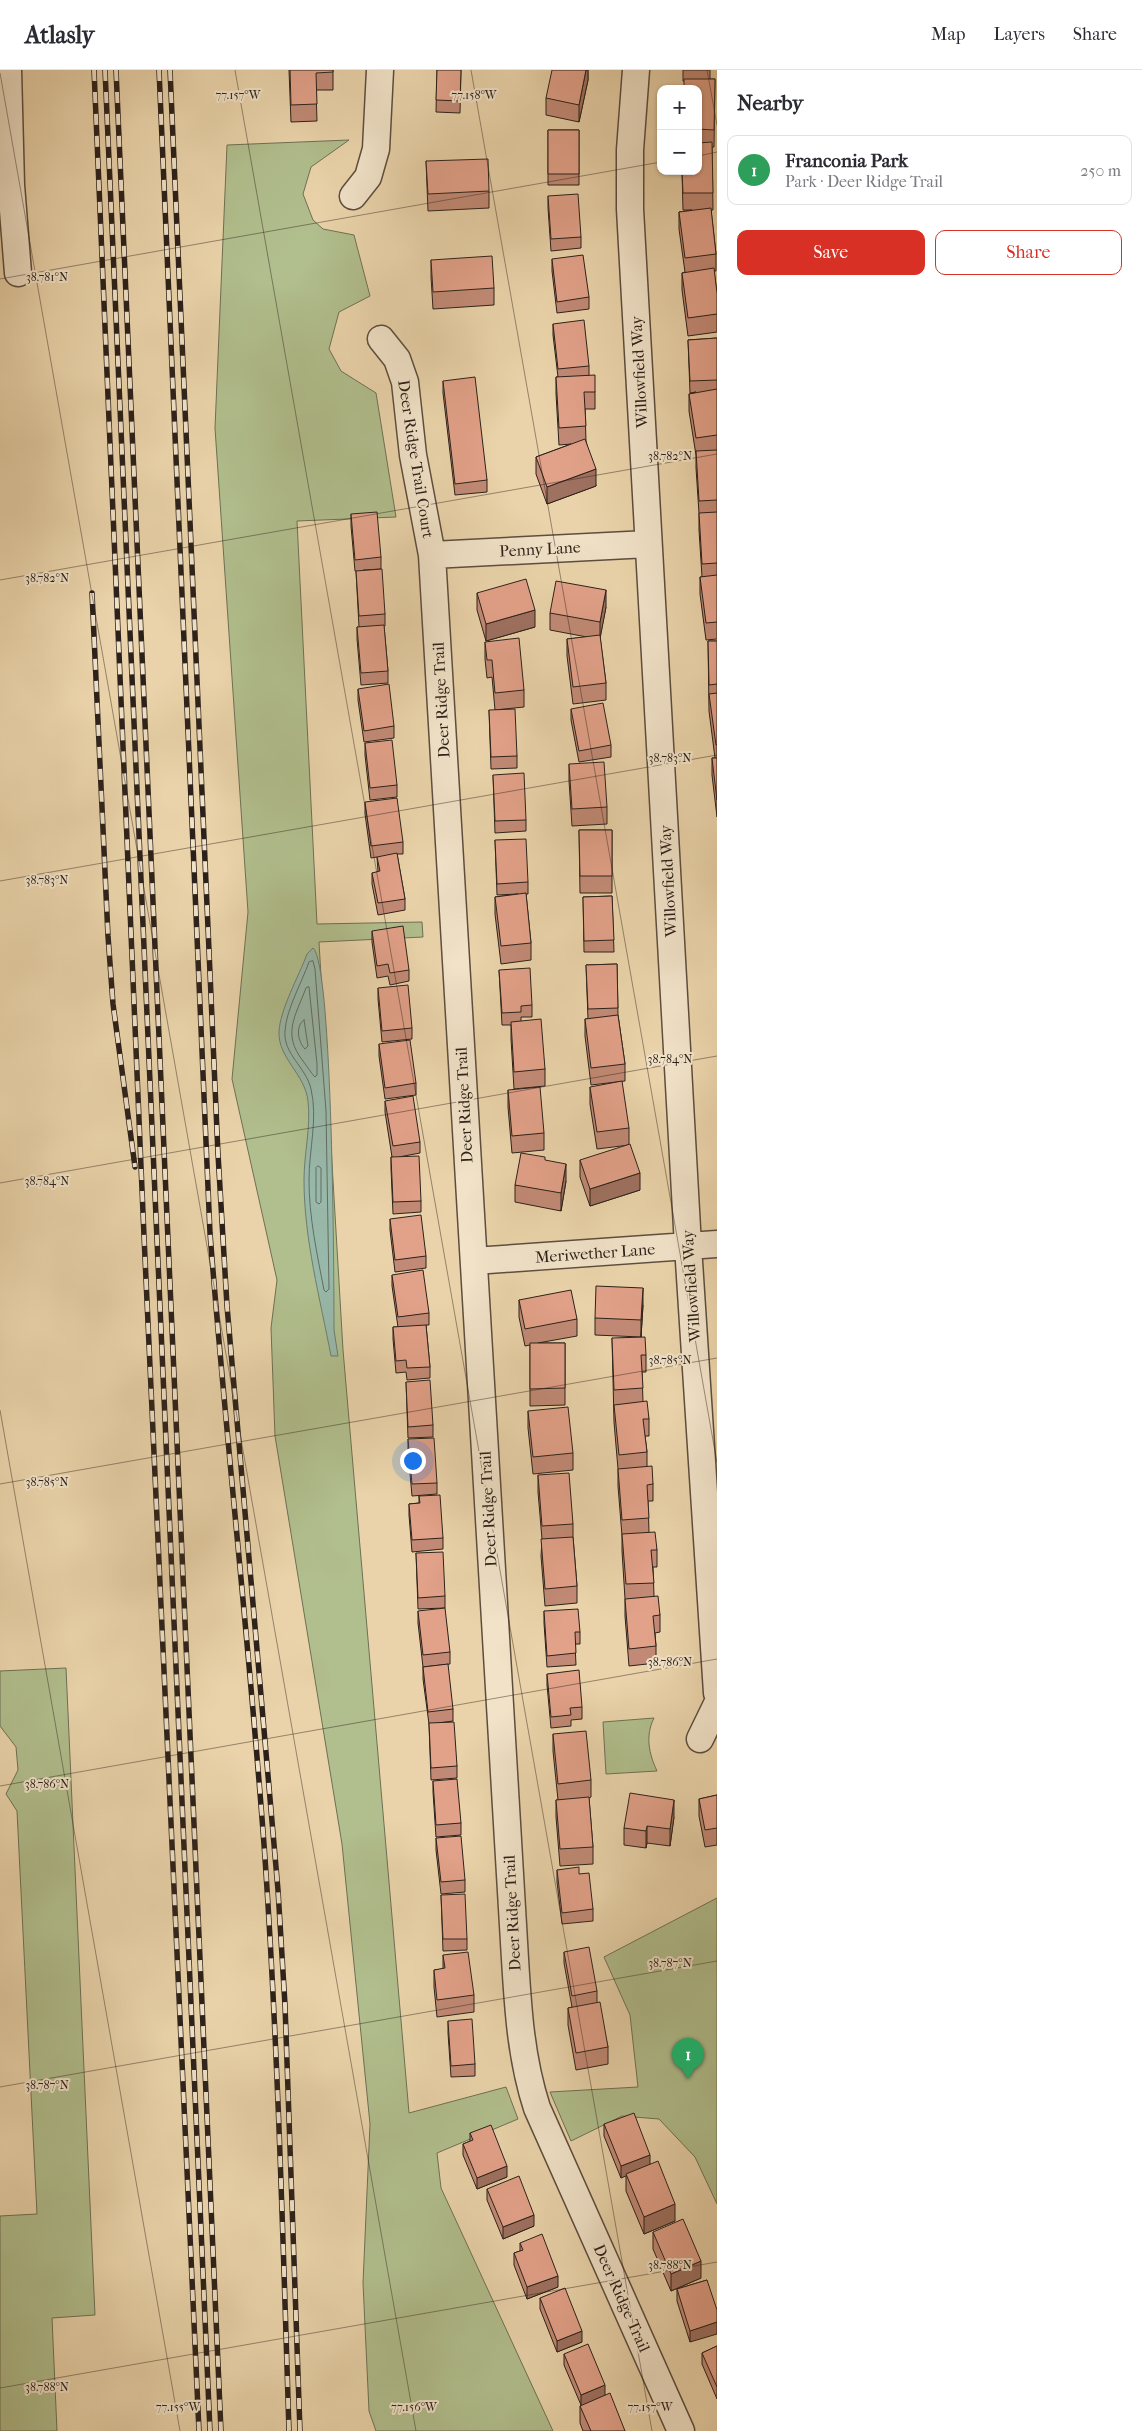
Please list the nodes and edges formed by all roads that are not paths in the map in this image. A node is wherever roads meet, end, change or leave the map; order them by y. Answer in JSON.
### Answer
{"nodes":[{"id":1,"x":8,"y":70,"type":"edge"},
{"id":2,"x":380,"y":70,"type":"edge"},
{"id":3,"x":636,"y":70,"type":"edge"},
{"id":4,"x":6,"y":186,"type":"edge"},
{"id":5,"x":353,"y":196,"type":"dead end"},
{"id":6,"x":18,"y":272,"type":"dead end"},
{"id":7,"x":381,"y":339,"type":"dead end"},
{"id":8,"x":648,"y":544,"type":"junction"},
{"id":9,"x":432,"y":555,"type":"junction"},
{"id":10,"x":717,"y":1244,"type":"edge"},
{"id":11,"x":688,"y":1246,"type":"junction"},
{"id":12,"x":474,"y":1261,"type":"junction"},
{"id":13,"x":717,"y":1693,"type":"edge"},
{"id":14,"x":717,"y":1704,"type":"edge"},
{"id":15,"x":700,"y":1739,"type":"dead end"},
{"id":16,"x":681,"y":2431,"type":"edge"}],
"edges":[{"from":1,"to":4,"type":"street"},
{"from":2,"to":5,"type":"street"},
{"from":3,"to":8,"type":"street","name":"Willowfield Way"},
{"from":4,"to":6,"type":"street"},
{"from":7,"to":9,"type":"street","name":"Deer Ridge Trail Court"},
{"from":8,"to":9,"type":"street","name":"Penny Lane"},
{"from":8,"to":11,"type":"street","name":"Willowfield Way"},
{"from":9,"to":12,"type":"street","name":"Deer Ridge Trail"},
{"from":10,"to":11,"type":"street","name":"Meriwether Lane"},
{"from":11,"to":12,"type":"street","name":"Meriwether Lane"},
{"from":11,"to":13,"type":"street","name":"Willowfield Way"},
{"from":12,"to":16,"type":"street","name":"Deer Ridge Trail"},
{"from":14,"to":15,"type":"street"}]}
